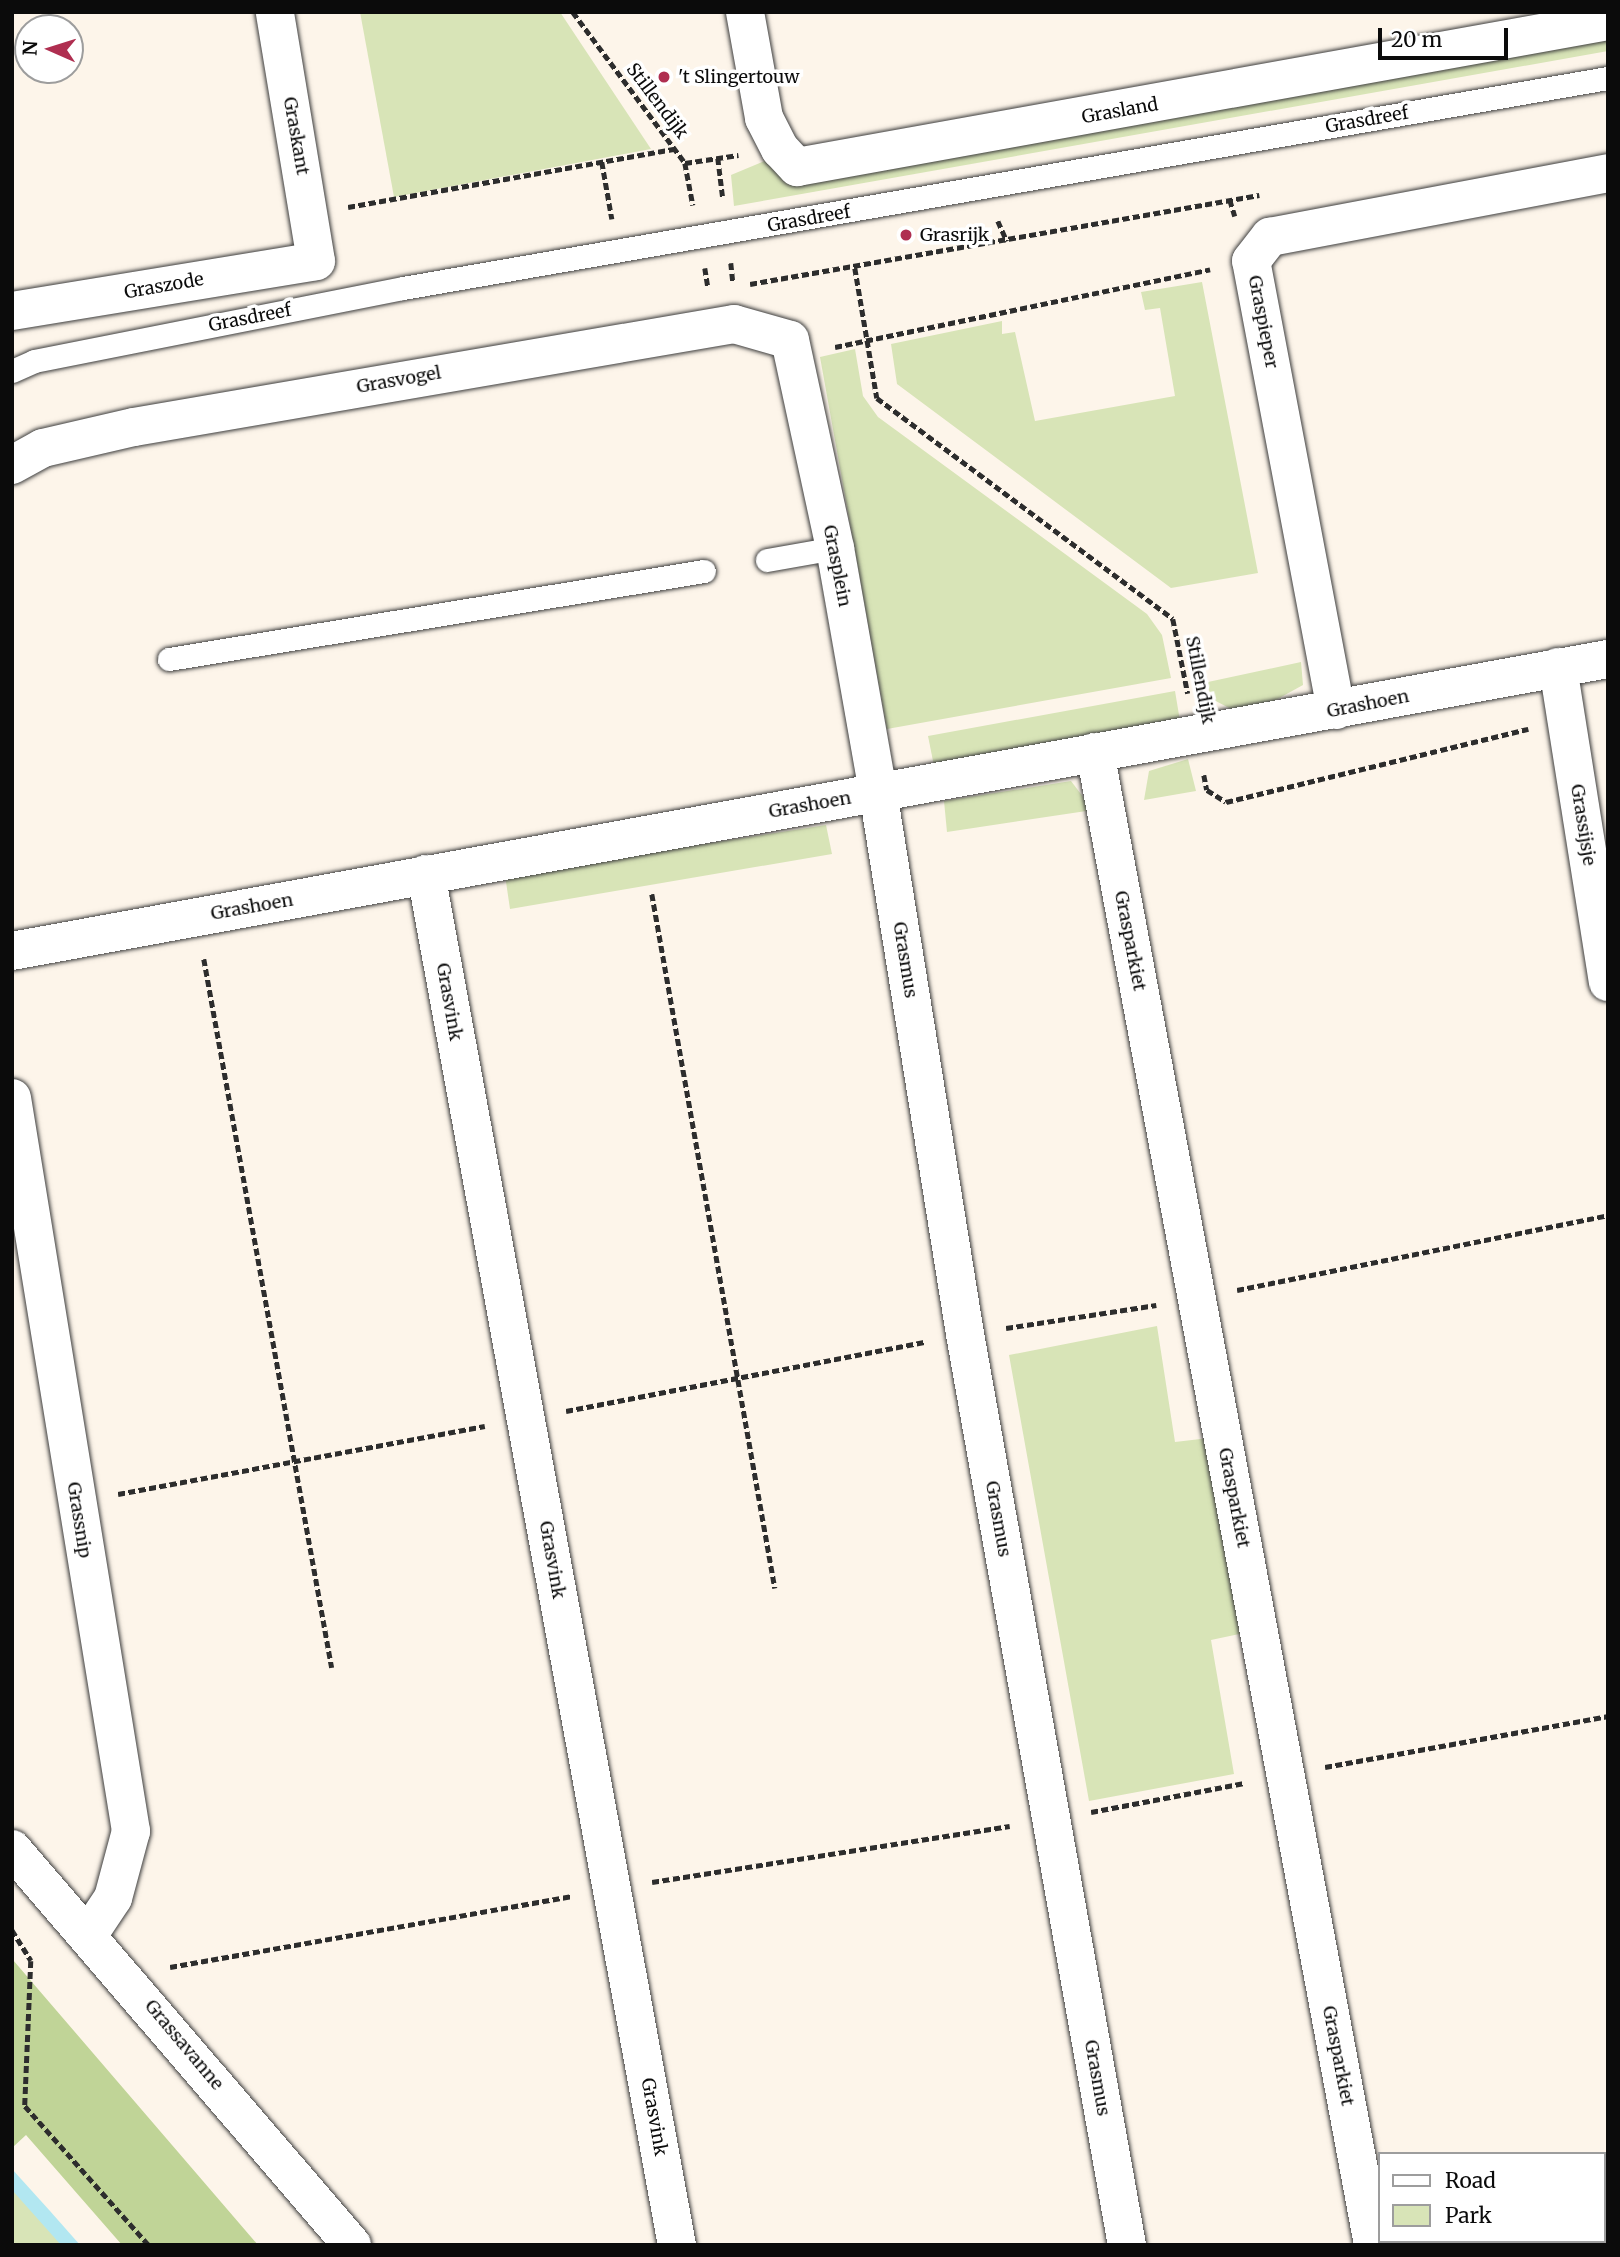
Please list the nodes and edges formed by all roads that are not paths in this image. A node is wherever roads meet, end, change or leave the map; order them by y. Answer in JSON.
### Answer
{"nodes":[{"id":1,"x":275,"y":12,"type":"edge"},
{"id":2,"x":745,"y":12,"type":"edge"},
{"id":3,"x":1608,"y":21,"type":"edge"},
{"id":4,"x":1608,"y":78,"type":"edge"},
{"id":5,"x":1608,"y":173,"type":"edge"},
{"id":6,"x":316,"y":261,"type":"joint"},
{"id":7,"x":12,"y":312,"type":"edge"},
{"id":8,"x":791,"y":349,"type":"joint"},
{"id":9,"x":12,"y":370,"type":"edge"},
{"id":10,"x":12,"y":465,"type":"edge"},
{"id":11,"x":835,"y":548,"type":"junction"},
{"id":12,"x":767,"y":560,"type":"dead end"},
{"id":13,"x":704,"y":571,"type":"dead end"},
{"id":14,"x":169,"y":659,"type":"dead end"},
{"id":15,"x":1608,"y":659,"type":"edge"},
{"id":16,"x":1558,"y":667,"type":"junction"},
{"id":17,"x":1336,"y":710,"type":"junction"},
{"id":18,"x":1095,"y":752,"type":"junction"},
{"id":19,"x":878,"y":792,"type":"junction"},
{"id":20,"x":426,"y":874,"type":"junction"},
{"id":21,"x":12,"y":951,"type":"edge"},
{"id":22,"x":1608,"y":982,"type":"edge"},
{"id":23,"x":12,"y":1098,"type":"edge"},
{"id":24,"x":12,"y":1849,"type":"edge"},
{"id":25,"x":89,"y":1934,"type":"junction"},
{"id":26,"x":352,"y":2245,"type":"edge"},
{"id":27,"x":677,"y":2245,"type":"edge"},
{"id":28,"x":1127,"y":2245,"type":"edge"},
{"id":29,"x":1373,"y":2245,"type":"edge"}],
"edges":[{"from":1,"to":6,"type":"street","name":"Graskant"},
{"from":2,"to":3,"type":"street","name":"Grasland"},
{"from":4,"to":9,"type":"lane","name":"Grasdreef"},
{"from":5,"to":17,"type":"street","name":"Graspieper"},
{"from":6,"to":7,"type":"street","name":"Graszode"},
{"from":8,"to":10,"type":"street","name":"Grasvogel"},
{"from":8,"to":11,"type":"street","name":"Grasplein"},
{"from":11,"to":12,"type":"lane"},
{"from":11,"to":19,"type":"street","name":"Grasplein"},
{"from":13,"to":14,"type":"lane"},
{"from":15,"to":16,"type":"street","name":"Grashoen"},
{"from":16,"to":17,"type":"street","name":"Grashoen"},
{"from":16,"to":22,"type":"street","name":"Grassijsje"},
{"from":17,"to":18,"type":"street","name":"Grashoen"},
{"from":18,"to":19,"type":"street","name":"Grashoen"},
{"from":18,"to":29,"type":"street","name":"Grasparkiet"},
{"from":19,"to":20,"type":"street","name":"Grashoen"},
{"from":19,"to":28,"type":"street","name":"Grasmus"},
{"from":20,"to":21,"type":"street","name":"Grashoen"},
{"from":20,"to":27,"type":"street","name":"Grasvink"},
{"from":23,"to":25,"type":"street","name":"Grassnip"},
{"from":24,"to":25,"type":"street","name":"Grassavanne"},
{"from":25,"to":26,"type":"street","name":"Grassavanne"}]}
